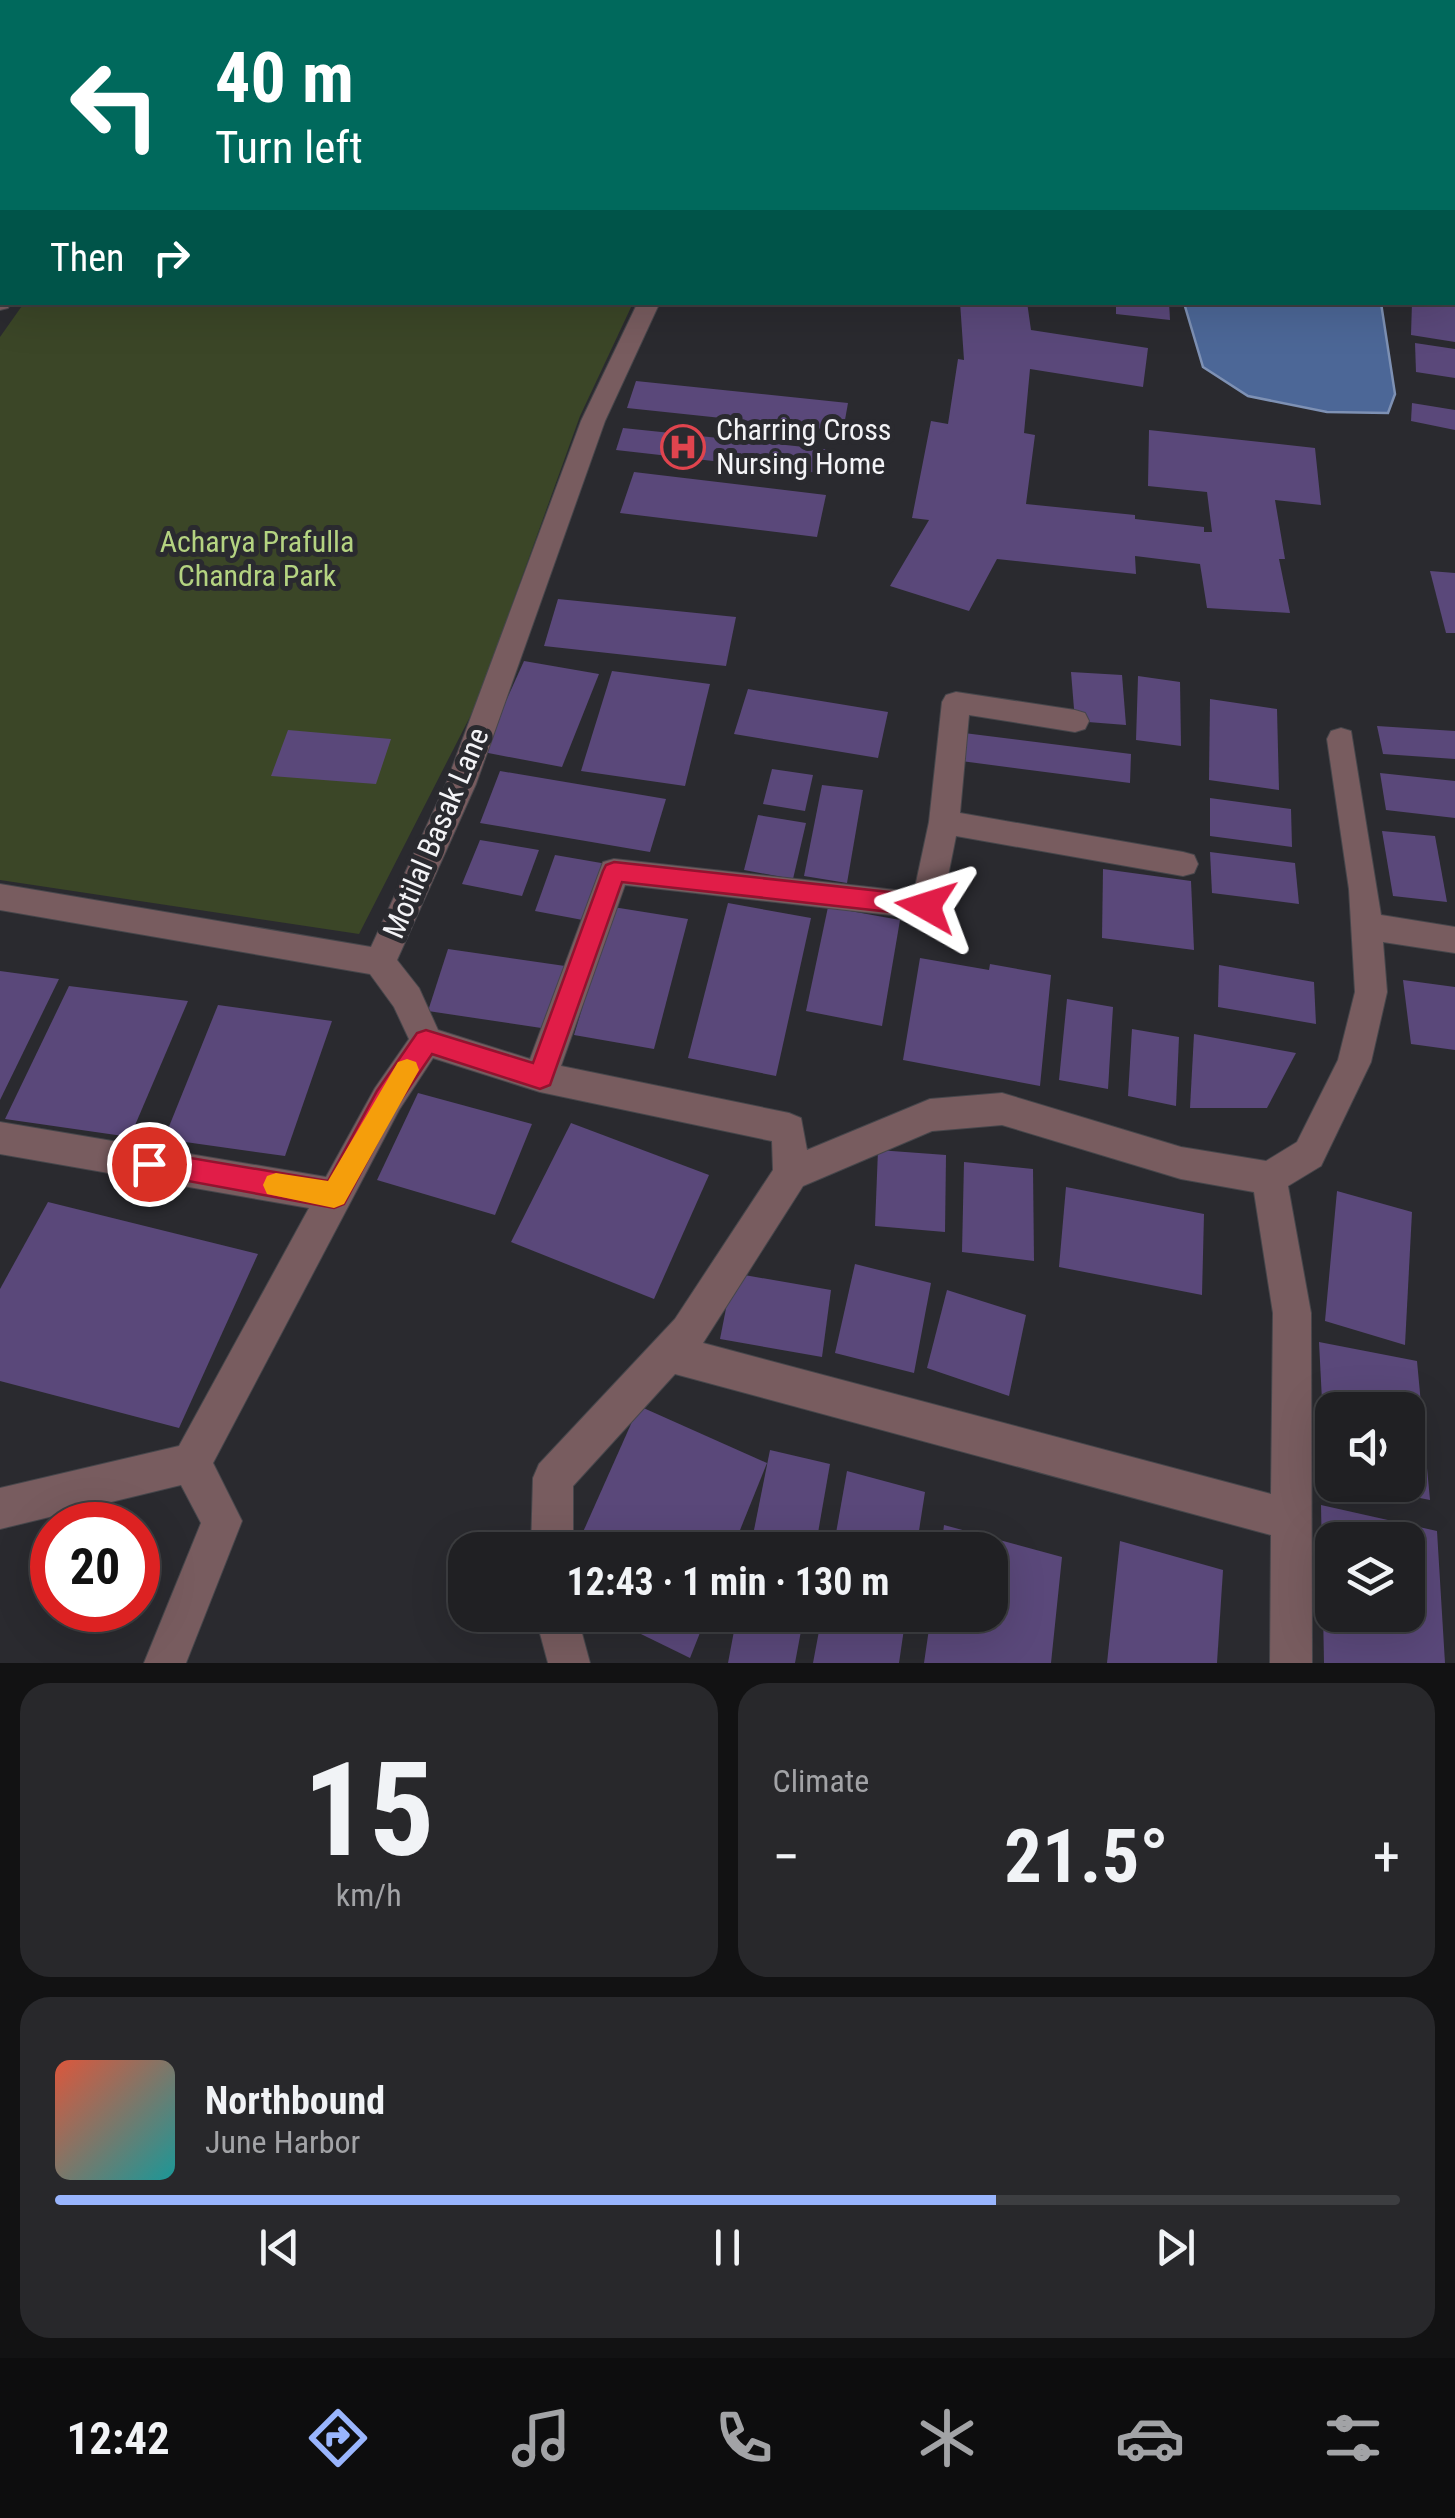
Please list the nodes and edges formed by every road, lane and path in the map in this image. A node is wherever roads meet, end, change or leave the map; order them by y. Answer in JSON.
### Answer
{"nodes":[{"id":1,"x":649,"y":305,"type":"edge"},
{"id":2,"x":1074,"y":721,"type":"dead end"},
{"id":3,"x":1341,"y":739,"type":"dead end"},
{"id":4,"x":944,"y":822,"type":"junction"},
{"id":5,"x":1183,"y":864,"type":"dead end"},
{"id":6,"x":0,"y":897,"type":"edge"},
{"id":7,"x":1366,"y":926,"type":"junction"},
{"id":8,"x":1455,"y":940,"type":"edge"},
{"id":9,"x":380,"y":962,"type":"junction"},
{"id":10,"x":426,"y":1041,"type":"junction"},
{"id":11,"x":540,"y":1077,"type":"junction"},
{"id":12,"x":0,"y":1138,"type":"edge"},
{"id":13,"x":791,"y":1174,"type":"junction"},
{"id":14,"x":1269,"y":1178,"type":"junction"},
{"id":15,"x":334,"y":1195,"type":"junction"},
{"id":16,"x":669,"y":1353,"type":"junction"},
{"id":17,"x":191,"y":1463,"type":"junction"},
{"id":18,"x":0,"y":1509,"type":"edge"},
{"id":19,"x":1291,"y":1520,"type":"junction"},
{"id":20,"x":552,"y":1532,"type":"edge"},
{"id":21,"x":561,"y":1632,"type":"edge"},
{"id":22,"x":165,"y":1663,"type":"edge"},
{"id":23,"x":569,"y":1663,"type":"edge"},
{"id":24,"x":1290,"y":1663,"type":"edge"}],
"edges":[{"from":1,"to":9,"type":"street","name":"Motilal Basak Lane"},
{"from":2,"to":4,"type":"street"},
{"from":3,"to":7,"type":"street"},
{"from":4,"to":5,"type":"street"},
{"from":4,"to":11,"type":"street"},
{"from":6,"to":9,"type":"street"},
{"from":7,"to":8,"type":"street"},
{"from":7,"to":14,"type":"street"},
{"from":9,"to":10,"type":"street","name":"Motilal Basak Lane"},
{"from":10,"to":11,"type":"street"},
{"from":10,"to":15,"type":"street"},
{"from":11,"to":13,"type":"street"},
{"from":12,"to":15,"type":"street"},
{"from":13,"to":14,"type":"street"},
{"from":13,"to":16,"type":"street"},
{"from":14,"to":19,"type":"street"},
{"from":15,"to":17,"type":"street"},
{"from":16,"to":19,"type":"street"},
{"from":16,"to":20,"type":"street"},
{"from":17,"to":18,"type":"street"},
{"from":17,"to":22,"type":"street"},
{"from":19,"to":24,"type":"street"},
{"from":21,"to":23,"type":"street"}]}
